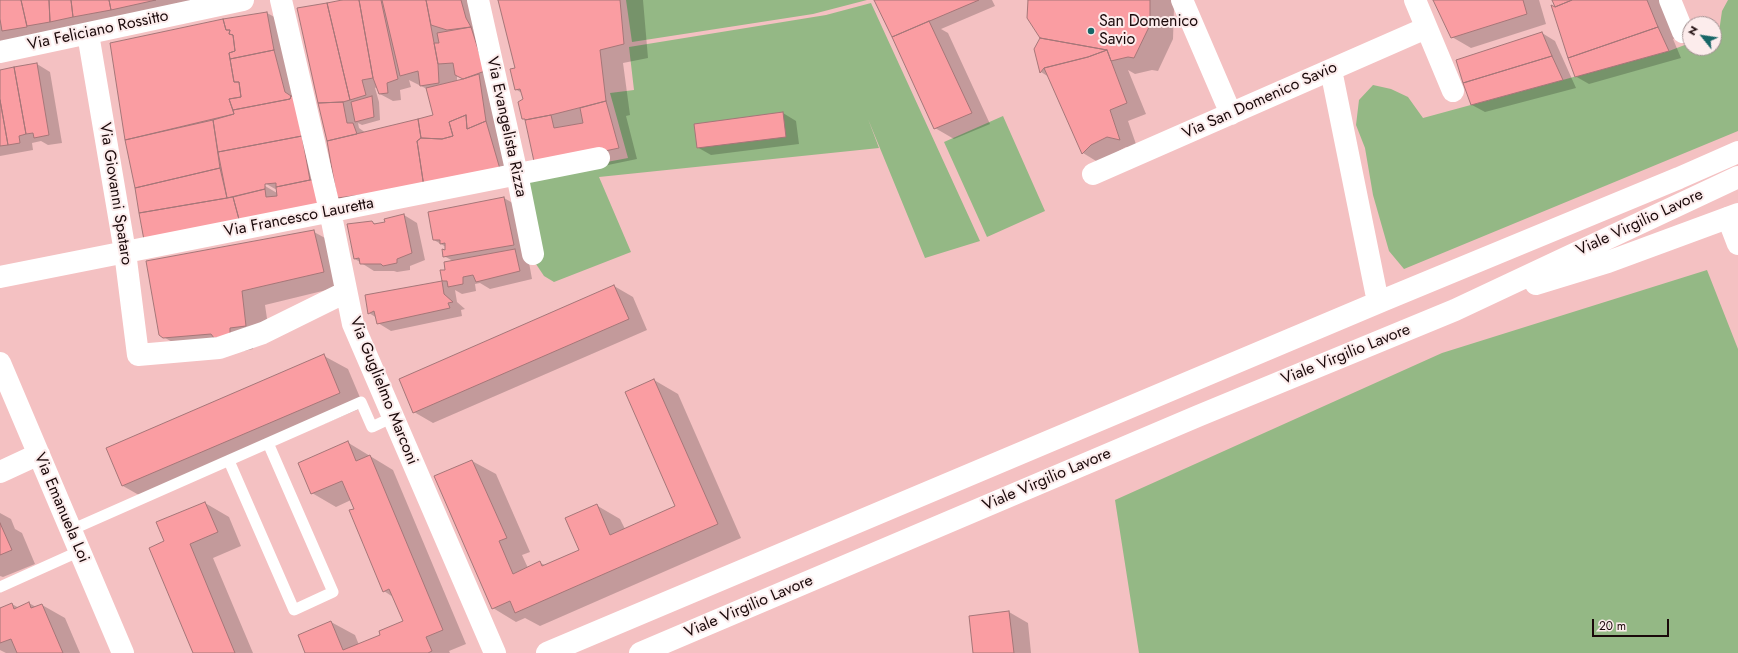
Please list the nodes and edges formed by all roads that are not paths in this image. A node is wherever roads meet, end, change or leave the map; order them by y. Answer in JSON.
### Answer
{"nodes":[{"id":1,"x":243,"y":0,"type":"edge"},
{"id":2,"x":281,"y":0,"type":"edge"},
{"id":3,"x":478,"y":0,"type":"edge"},
{"id":4,"x":1182,"y":0,"type":"edge"},
{"id":5,"x":1415,"y":0,"type":"edge"},
{"id":6,"x":1670,"y":0,"type":"edge"},
{"id":7,"x":1426,"y":28,"type":"junction"},
{"id":8,"x":1682,"y":30,"type":"edge"},
{"id":9,"x":88,"y":34,"type":"junction"},
{"id":10,"x":0,"y":52,"type":"edge"},
{"id":11,"x":1331,"y":70,"type":"junction"},
{"id":12,"x":1453,"y":90,"type":"dead end"},
{"id":13,"x":1230,"y":114,"type":"junction"},
{"id":14,"x":1738,"y":152,"type":"edge"},
{"id":15,"x":599,"y":158,"type":"dead end"},
{"id":16,"x":517,"y":174,"type":"junction"},
{"id":17,"x":1093,"y":174,"type":"dead end"},
{"id":18,"x":1738,"y":177,"type":"edge"},
{"id":19,"x":330,"y":211,"type":"junction"},
{"id":20,"x":1733,"y":216,"type":"edge"},
{"id":21,"x":1738,"y":244,"type":"edge"},
{"id":22,"x":125,"y":252,"type":"junction"},
{"id":23,"x":533,"y":254,"type":"dead end"},
{"id":24,"x":0,"y":277,"type":"edge"},
{"id":25,"x":346,"y":292,"type":"junction"},
{"id":26,"x":1378,"y":302,"type":"junction"},
{"id":27,"x":1455,"y":310,"type":"junction"},
{"id":28,"x":0,"y":363,"type":"edge"},
{"id":29,"x":393,"y":417,"type":"junction"},
{"id":30,"x":268,"y":443,"type":"junction"},
{"id":31,"x":38,"y":454,"type":"junction"},
{"id":32,"x":229,"y":461,"type":"junction"},
{"id":33,"x":0,"y":472,"type":"edge"},
{"id":34,"x":71,"y":530,"type":"junction"},
{"id":35,"x":80,"y":551,"type":"junction"},
{"id":36,"x":0,"y":587,"type":"edge"},
{"id":37,"x":123,"y":653,"type":"edge"},
{"id":38,"x":495,"y":653,"type":"edge"},
{"id":39,"x":547,"y":653,"type":"edge"},
{"id":40,"x":640,"y":653,"type":"edge"}],
"edges":[{"from":1,"to":9,"type":"street","name":"Via Feliciano Rossitto"},
{"from":2,"to":19,"type":"street","name":"Via Guglielmo Marconi"},
{"from":3,"to":16,"type":"street","name":"Via Evangelista Rizza"},
{"from":4,"to":13,"type":"street"},
{"from":5,"to":7,"type":"street"},
{"from":6,"to":8,"type":"street"},
{"from":7,"to":11,"type":"street","name":"Via San Domenico Savio"},
{"from":7,"to":12,"type":"street"},
{"from":9,"to":10,"type":"street","name":"Via Feliciano Rossitto"},
{"from":9,"to":22,"type":"street","name":"Via Giovanni Spataro"},
{"from":11,"to":13,"type":"street","name":"Via San Domenico Savio"},
{"from":11,"to":26,"type":"street"},
{"from":13,"to":17,"type":"street","name":"Via San Domenico Savio"},
{"from":14,"to":26,"type":"street"},
{"from":15,"to":16,"type":"street","name":"Via Francesco Lauretta"},
{"from":16,"to":19,"type":"street","name":"Via Francesco Lauretta"},
{"from":16,"to":23,"type":"street","name":"Via Evangelista Rizza"},
{"from":18,"to":27,"type":"street","name":"Viale Virgilio Lavore"},
{"from":19,"to":22,"type":"street","name":"Via Francesco Lauretta"},
{"from":19,"to":25,"type":"street","name":"Via Guglielmo Marconi"},
{"from":20,"to":21,"type":"street"},
{"from":20,"to":27,"type":"street","name":"Viale Virgilio Lavore"},
{"from":22,"to":24,"type":"street","name":"Via Francesco Lauretta"},
{"from":22,"to":25,"type":"street","name":"Via Giovanni Spataro"},
{"from":25,"to":29,"type":"street","name":"Via Guglielmo Marconi"},
{"from":26,"to":39,"type":"street"},
{"from":27,"to":40,"type":"street","name":"Viale Virgilio Lavore"},
{"from":28,"to":31,"type":"street","name":"Via Emanuela Loi"},
{"from":29,"to":30,"type":"lane"},
{"from":29,"to":38,"type":"street","name":"Via Guglielmo Marconi"},
{"from":30,"to":32,"type":"lane"},
{"from":30,"to":32,"type":"lane"},
{"from":31,"to":33,"type":"street"},
{"from":31,"to":34,"type":"street","name":"Via Emanuela Loi"},
{"from":32,"to":34,"type":"lane"},
{"from":34,"to":35,"type":"street","name":"Via Emanuela Loi"},
{"from":35,"to":36,"type":"lane"},
{"from":35,"to":37,"type":"street","name":"Via Emanuela Loi"}]}
